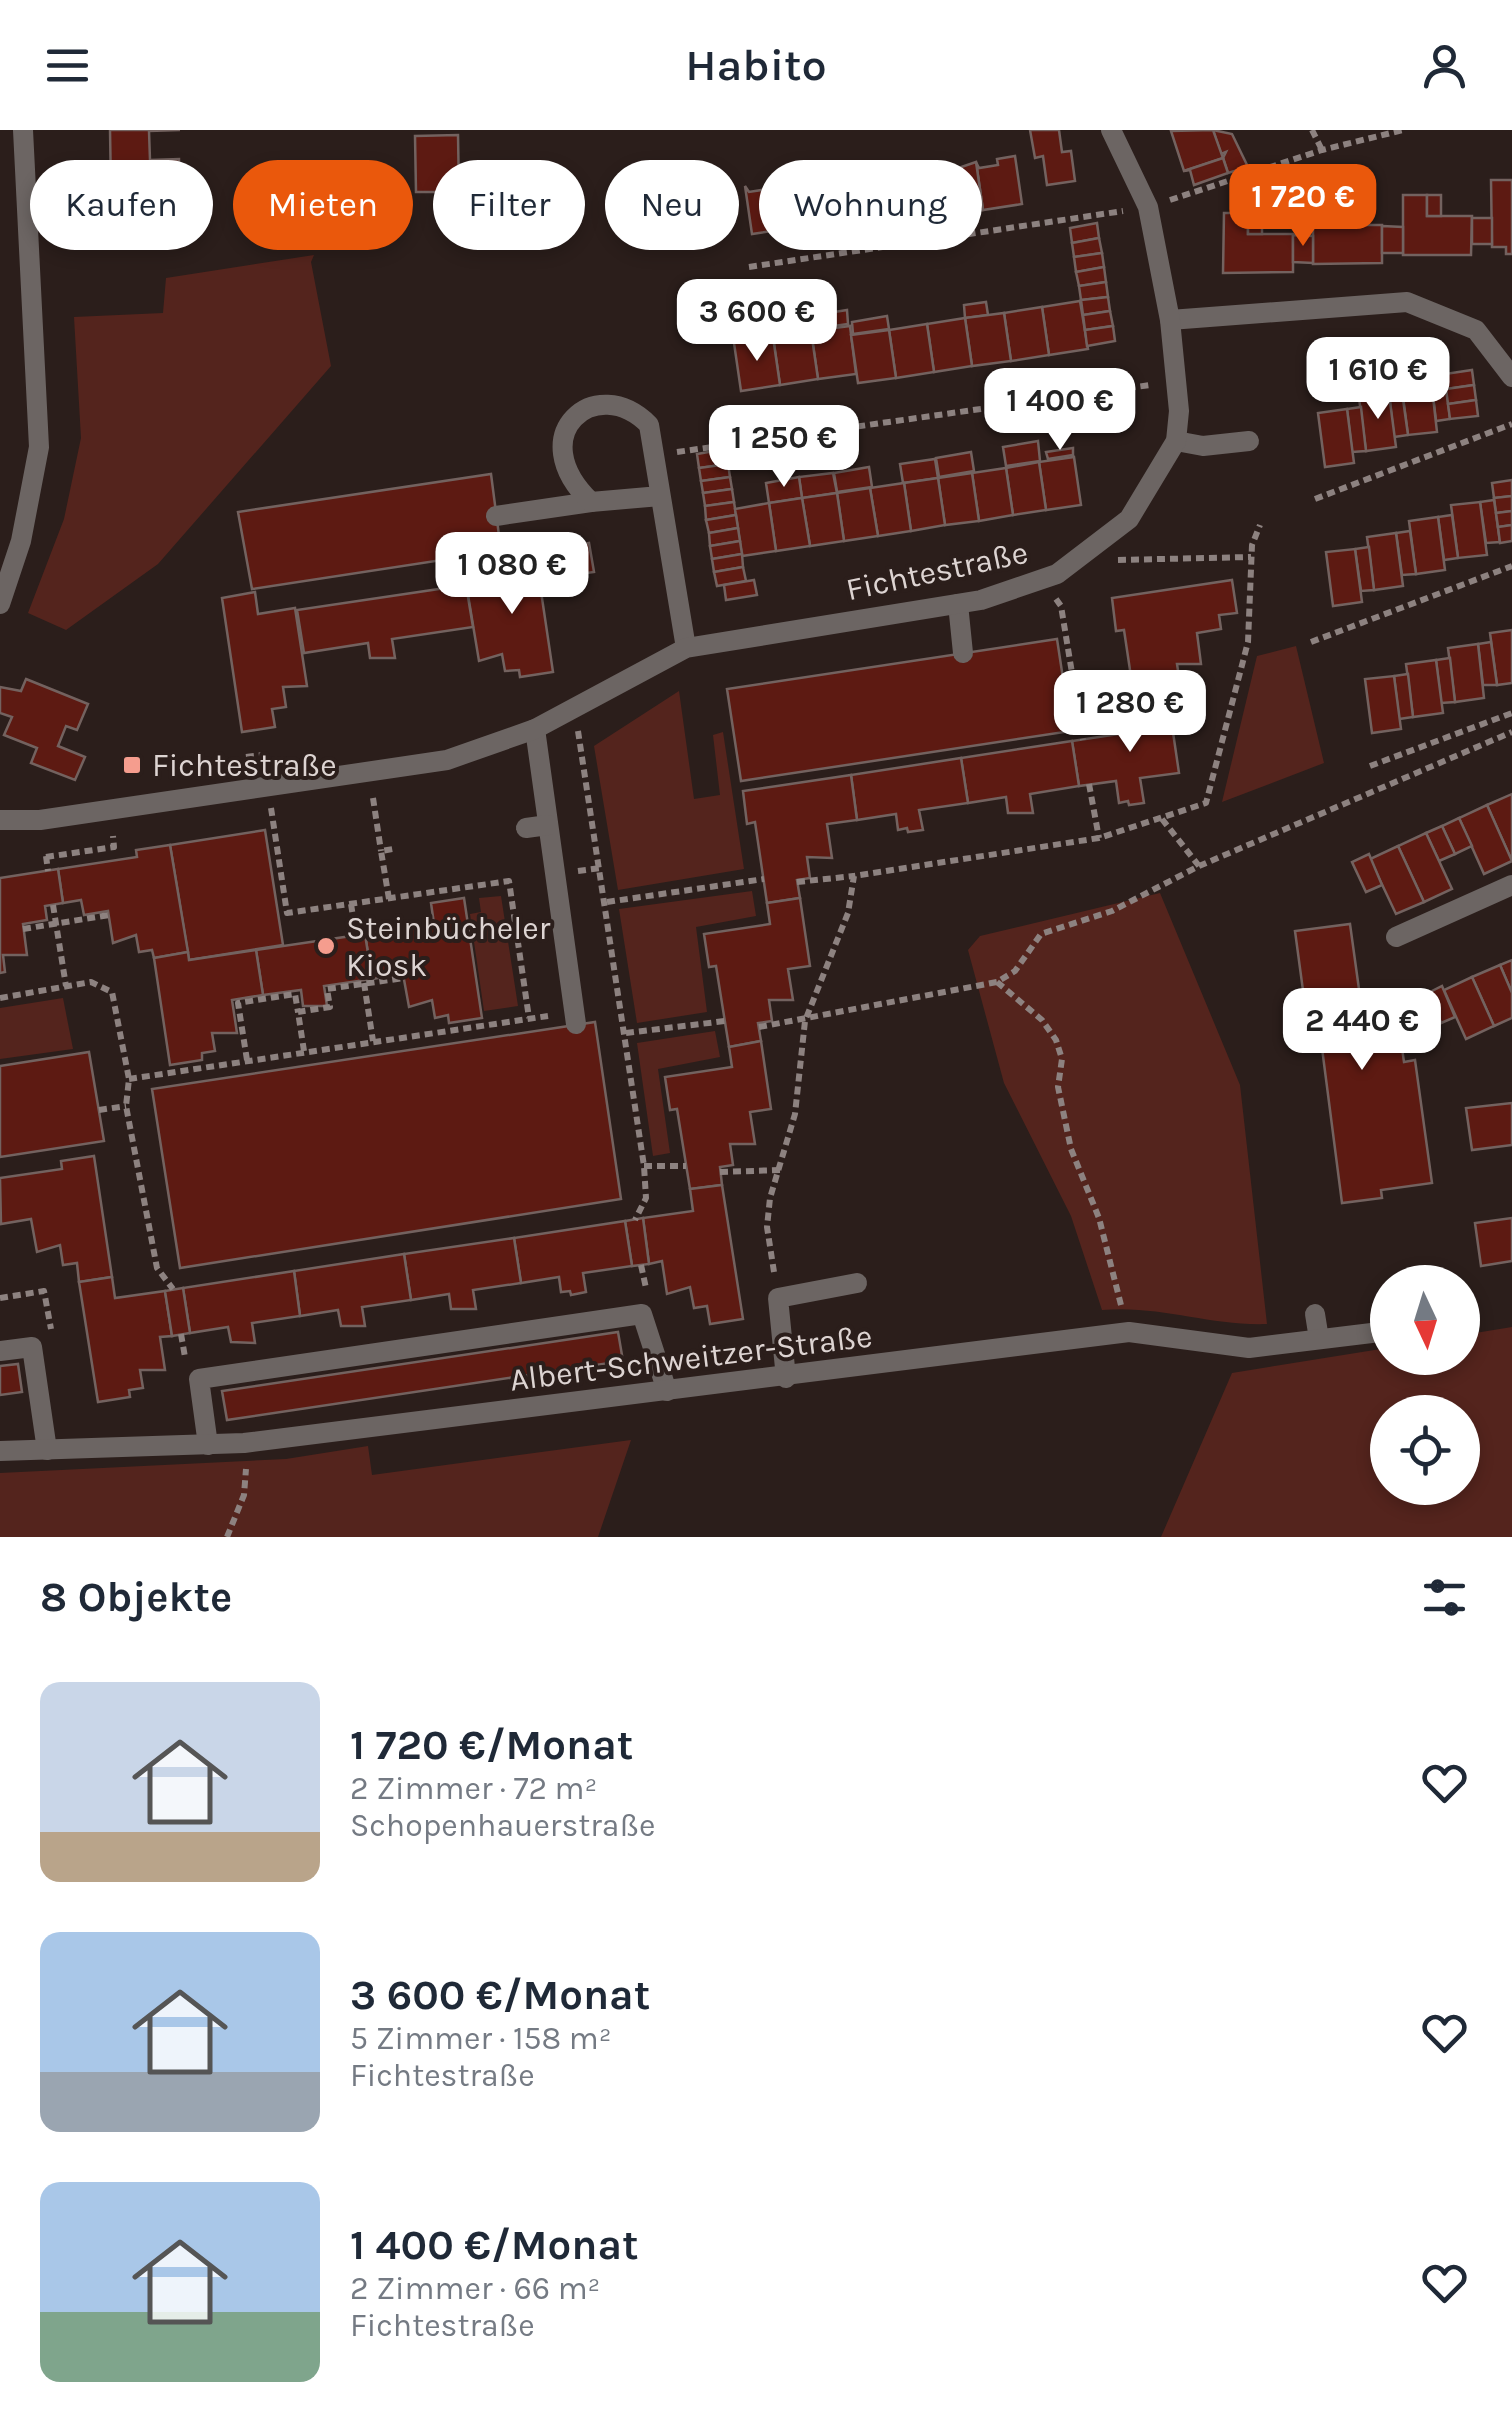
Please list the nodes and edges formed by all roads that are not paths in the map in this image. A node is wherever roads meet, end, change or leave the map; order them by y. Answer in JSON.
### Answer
{"nodes":[{"id":1,"x":24,"y":130,"type":"edge"},
{"id":2,"x":1111,"y":130,"type":"edge"},
{"id":3,"x":1170,"y":320,"type":"junction"},
{"id":4,"x":1512,"y":377,"type":"edge"},
{"id":5,"x":1176,"y":441,"type":"junction"},
{"id":6,"x":1249,"y":441,"type":"dead end"},
{"id":7,"x":660,"y":496,"type":"junction"},
{"id":8,"x":591,"y":502,"type":"junction"},
{"id":9,"x":496,"y":516,"type":"dead end"},
{"id":10,"x":0,"y":604,"type":"edge"},
{"id":11,"x":958,"y":604,"type":"junction"},
{"id":12,"x":686,"y":648,"type":"junction"},
{"id":13,"x":964,"y":653,"type":"dead end"},
{"id":14,"x":535,"y":729,"type":"junction"},
{"id":15,"x":0,"y":820,"type":"edge"},
{"id":16,"x":548,"y":825,"type":"junction"},
{"id":17,"x":526,"y":828,"type":"dead end"},
{"id":18,"x":1512,"y":885,"type":"edge"},
{"id":19,"x":1396,"y":937,"type":"dead end"},
{"id":20,"x":576,"y":1024,"type":"dead end"},
{"id":21,"x":857,"y":1283,"type":"dead end"},
{"id":22,"x":1315,"y":1314,"type":"dead end"},
{"id":23,"x":1370,"y":1333,"type":"edge"},
{"id":24,"x":1319,"y":1339,"type":"junction"},
{"id":25,"x":0,"y":1351,"type":"edge"},
{"id":26,"x":786,"y":1378,"type":"junction"},
{"id":27,"x":666,"y":1390,"type":"junction"},
{"id":28,"x":208,"y":1445,"type":"junction"},
{"id":29,"x":46,"y":1450,"type":"junction"},
{"id":30,"x":0,"y":1451,"type":"edge"}],
"edges":[{"from":1,"to":10,"type":"street"},
{"from":2,"to":3,"type":"street"},
{"from":3,"to":4,"type":"street"},
{"from":3,"to":5,"type":"street"},
{"from":5,"to":6,"type":"street"},
{"from":5,"to":11,"type":"street","name":"Fichtestraße"},
{"from":7,"to":8,"type":"street"},
{"from":7,"to":8,"type":"street"},
{"from":7,"to":12,"type":"street"},
{"from":8,"to":9,"type":"street"},
{"from":11,"to":12,"type":"street","name":"Fichtestraße"},
{"from":11,"to":13,"type":"street"},
{"from":12,"to":14,"type":"street","name":"Fichtestraße"},
{"from":14,"to":15,"type":"street","name":"Fichtestraße"},
{"from":14,"to":16,"type":"street"},
{"from":16,"to":17,"type":"street"},
{"from":16,"to":20,"type":"street"},
{"from":18,"to":19,"type":"street"},
{"from":21,"to":26,"type":"street"},
{"from":22,"to":24,"type":"street"},
{"from":23,"to":24,"type":"street","name":"Albert-Schweitzer-Straße"},
{"from":24,"to":26,"type":"street","name":"Albert-Schweitzer-Straße"},
{"from":25,"to":29,"type":"street"},
{"from":26,"to":27,"type":"street","name":"Albert-Schweitzer-Straße"},
{"from":27,"to":28,"type":"street","name":"Albert-Schweitzer-Straße"},
{"from":27,"to":28,"type":"street"},
{"from":28,"to":29,"type":"street","name":"Albert-Schweitzer-Straße"},
{"from":29,"to":30,"type":"street","name":"Albert-Schweitzer-Straße"}]}
